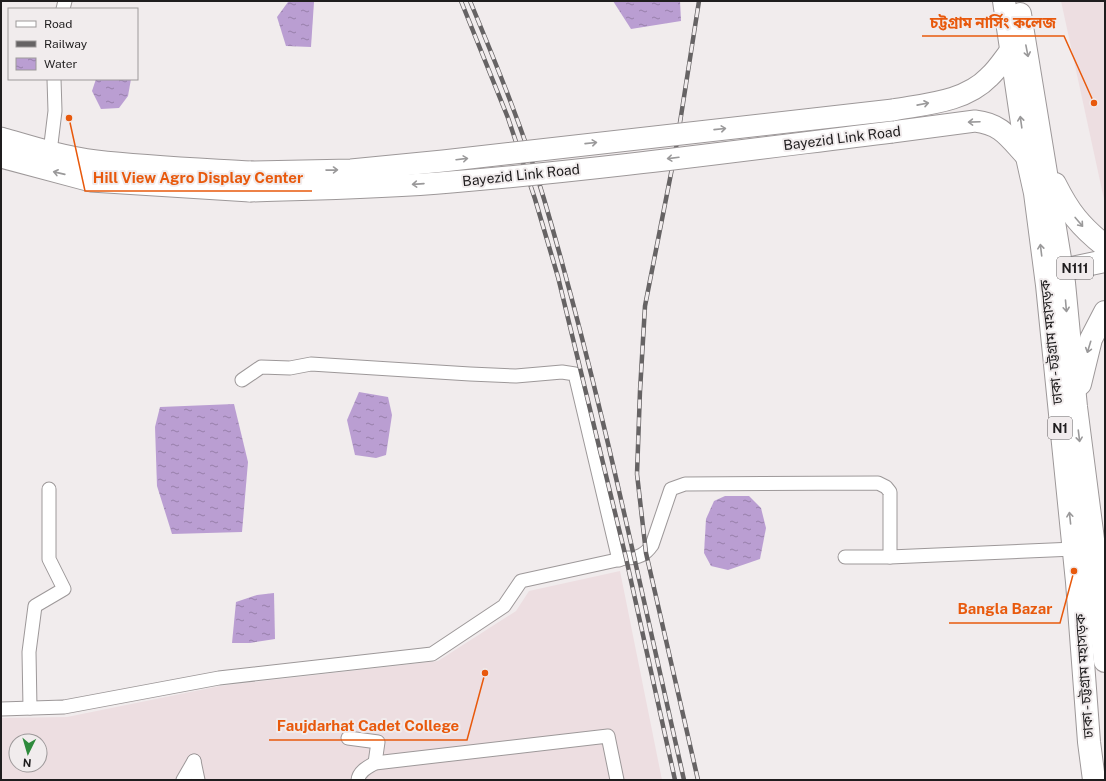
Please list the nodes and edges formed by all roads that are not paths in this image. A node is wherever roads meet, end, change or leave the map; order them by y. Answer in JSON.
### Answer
{"nodes":[{"id":1,"x":1004,"y":1,"type":"edge"},
{"id":2,"x":1017,"y":1,"type":"edge"},
{"id":3,"x":1011,"y":50,"type":"junction"},
{"id":4,"x":54,"y":80,"type":"edge"},
{"id":5,"x":1,"y":138,"type":"edge"},
{"id":6,"x":50,"y":152,"type":"junction"},
{"id":7,"x":1,"y":157,"type":"edge"},
{"id":8,"x":1036,"y":161,"type":"junction"},
{"id":9,"x":251,"y":182,"type":"junction"},
{"id":10,"x":1105,"y":246,"type":"edge"},
{"id":11,"x":1105,"y":261,"type":"edge"},
{"id":12,"x":1105,"y":276,"type":"edge"},
{"id":13,"x":1054,"y":278,"type":"junction"},
{"id":14,"x":1105,"y":312,"type":"edge"},
{"id":15,"x":242,"y":380,"type":"dead end"},
{"id":16,"x":1076,"y":407,"type":"junction"},
{"id":17,"x":49,"y":489,"type":"dead end"},
{"id":18,"x":1074,"y":549,"type":"junction"},
{"id":19,"x":845,"y":557,"type":"dead end"},
{"id":20,"x":890,"y":557,"type":"junction"},
{"id":21,"x":619,"y":560,"type":"junction"},
{"id":22,"x":1100,"y":572,"type":"edge"},
{"id":23,"x":1105,"y":661,"type":"edge"},
{"id":24,"x":30,"y":708,"type":"junction"},
{"id":25,"x":1,"y":709,"type":"edge"},
{"id":26,"x":348,"y":738,"type":"dead end"},
{"id":27,"x":375,"y":763,"type":"junction"},
{"id":28,"x":183,"y":780,"type":"edge"},
{"id":29,"x":198,"y":780,"type":"edge"},
{"id":30,"x":358,"y":780,"type":"edge"},
{"id":31,"x":617,"y":780,"type":"edge"},
{"id":32,"x":1094,"y":780,"type":"edge"}],
"edges":[{"from":1,"to":3,"type":"highway","name":"ঢাকা - চট্টগ্রাম মহাসড়ক","number":"N1"},
{"from":2,"to":8,"type":"highway","name":"ঢাকা - চট্টগ্রাম মহাসড়ক","number":"N1","one_way":true},
{"from":8,"to":3,"type":"highway","name":"ঢাকা - চট্টগ্রাম মহাসড়ক","number":"N1","one_way":true},
{"from":9,"to":3,"type":"main road","name":"Bayezid Link Road","one_way":true,"bridge":true},
{"from":4,"to":6,"type":"street"},
{"from":5,"to":6,"type":"main road","name":"Bayezid Link Road"},
{"from":6,"to":9,"type":"main road","name":"Bayezid Link Road"},
{"from":9,"to":7,"type":"main road","name":"Bayezid Link Road","one_way":true},
{"from":8,"to":9,"type":"main road","name":"Bayezid Link Road","one_way":true,"bridge":true},
{"from":8,"to":10,"type":"highway","one_way":true},
{"from":8,"to":13,"type":"highway","name":"ঢাকা - চট্টগ্রাম মহাসড়ক","number":"N1"},
{"from":11,"to":13,"type":"highway","number":"N111"},
{"from":12,"to":13,"type":"highway","number":"N111"},
{"from":13,"to":16,"type":"highway","name":"ঢাকা - চট্টগ্রাম মহাসড়ক","number":"N1","one_way":true},
{"from":18,"to":13,"type":"highway","name":"ঢাকা - চট্টগ্রাম মহাসড়ক","number":"N1","one_way":true},
{"from":14,"to":16,"type":"highway","one_way":true},
{"from":15,"to":21,"type":"street"},
{"from":16,"to":22,"type":"highway","name":"ঢাকা - চট্টগ্রাম মহাসড়ক","number":"N1","one_way":true},
{"from":17,"to":24,"type":"street"},
{"from":18,"to":20,"type":"street"},
{"from":18,"to":32,"type":"highway","name":"ঢাকা - চট্টগ্রাম মহাসড়ক","number":"N1"},
{"from":19,"to":20,"type":"street"},
{"from":20,"to":21,"type":"street"},
{"from":21,"to":24,"type":"street"},
{"from":22,"to":23,"type":"highway","name":"ঢাকা - চট্টগ্রাম মহাসড়ক","number":"N1"},
{"from":24,"to":25,"type":"street"},
{"from":26,"to":27,"type":"street"},
{"from":27,"to":30,"type":"street"},
{"from":27,"to":31,"type":"street"},
{"from":28,"to":29,"type":"street"}]}
